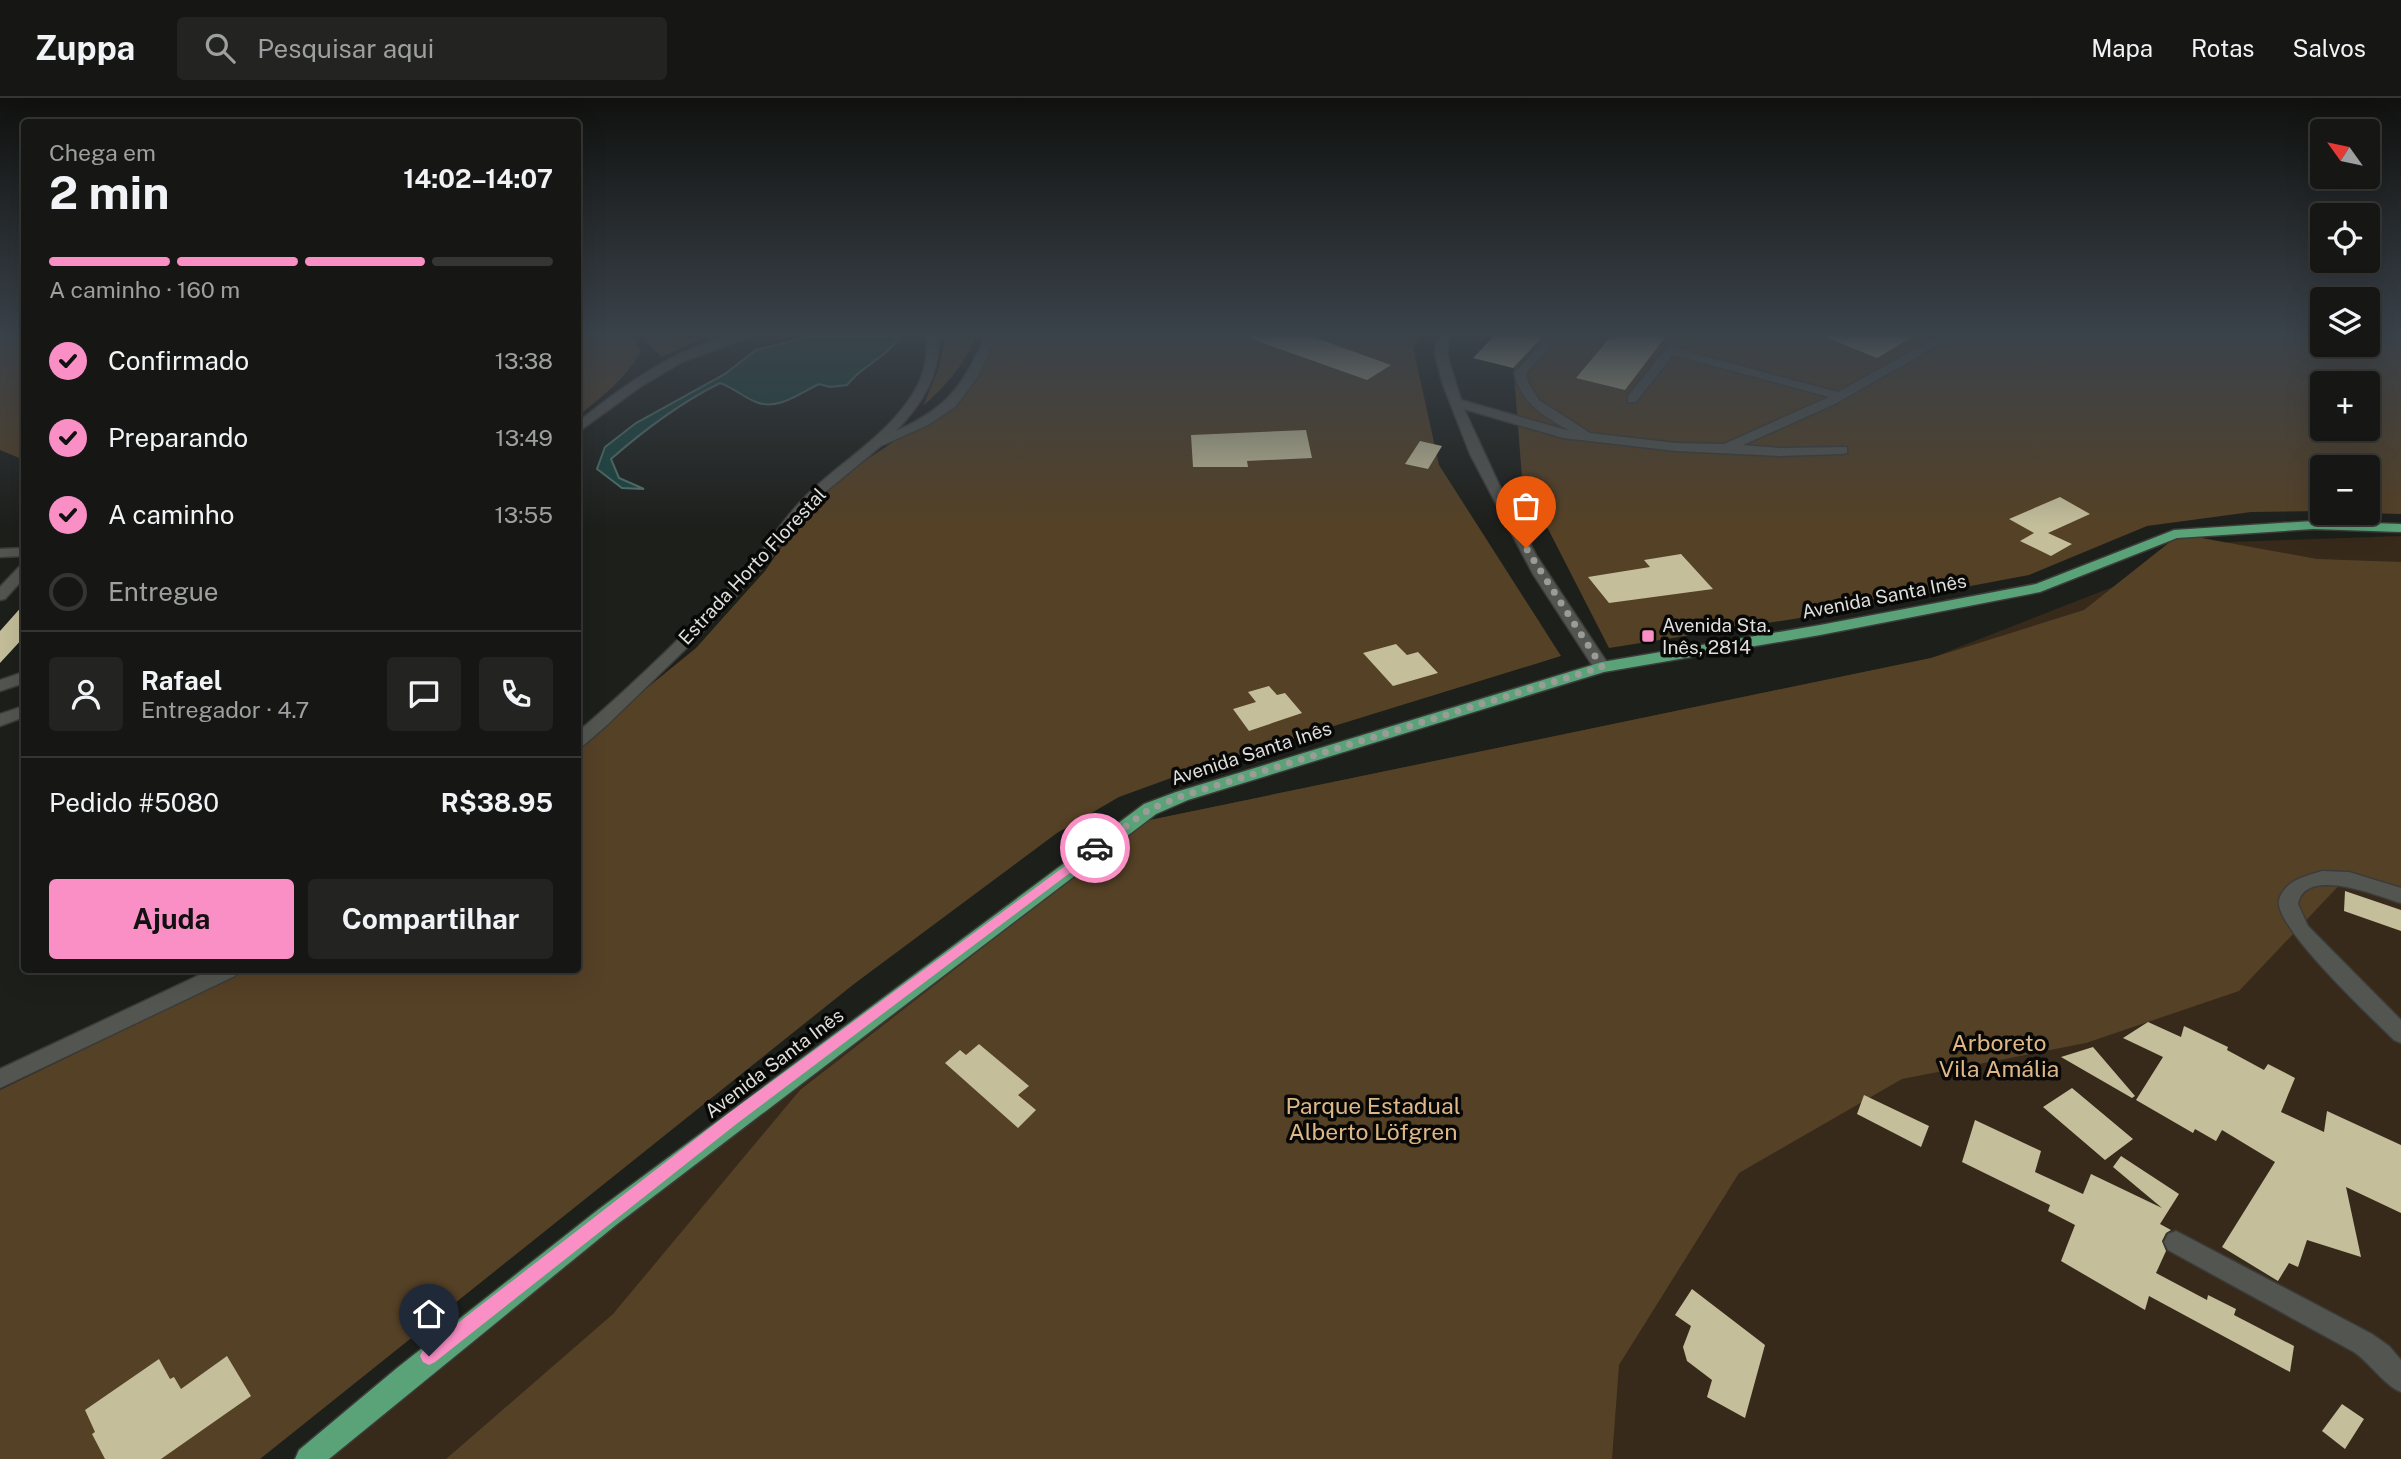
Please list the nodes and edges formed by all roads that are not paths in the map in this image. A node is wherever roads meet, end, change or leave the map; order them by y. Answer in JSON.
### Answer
{"nodes":[{"id":1,"x":616,"y":400,"type":"edge"},
{"id":2,"x":915,"y":400,"type":"edge"},
{"id":3,"x":957,"y":400,"type":"edge"},
{"id":4,"x":1531,"y":400,"type":"edge"},
{"id":5,"x":1831,"y":400,"type":"edge"},
{"id":6,"x":1454,"y":402,"type":"joint"},
{"id":7,"x":581,"y":426,"type":"edge"},
{"id":8,"x":1590,"y":437,"type":"junction"},
{"id":9,"x":871,"y":448,"type":"junction"},
{"id":10,"x":1726,"y":448,"type":"junction"},
{"id":11,"x":1842,"y":450,"type":"dead end"},
{"id":12,"x":2401,"y":528,"type":"edge"},
{"id":13,"x":21,"y":552,"type":"edge"},
{"id":14,"x":0,"y":553,"type":"edge"},
{"id":15,"x":21,"y":573,"type":"edge"},
{"id":16,"x":0,"y":596,"type":"edge"},
{"id":17,"x":1602,"y":667,"type":"junction"},
{"id":18,"x":21,"y":678,"type":"edge"},
{"id":19,"x":0,"y":686,"type":"edge"},
{"id":20,"x":21,"y":711,"type":"edge"},
{"id":21,"x":0,"y":720,"type":"edge"},
{"id":22,"x":581,"y":738,"type":"edge"},
{"id":23,"x":2401,"y":896,"type":"edge"},
{"id":24,"x":222,"y":973,"type":"edge"},
{"id":25,"x":2401,"y":1034,"type":"edge"},
{"id":26,"x":0,"y":1079,"type":"edge"},
{"id":27,"x":2176,"y":1242,"type":"dead end"},
{"id":28,"x":2401,"y":1379,"type":"edge"},
{"id":29,"x":308,"y":1459,"type":"edge"}],
"edges":[{"from":1,"to":7,"type":"street"},
{"from":2,"to":9,"type":"street"},
{"from":3,"to":9,"type":"street"},
{"from":4,"to":8,"type":"street"},
{"from":5,"to":10,"type":"street"},
{"from":6,"to":8,"type":"street"},
{"from":6,"to":17,"type":"street"},
{"from":8,"to":10,"type":"street"},
{"from":9,"to":22,"type":"street","name":"Estrada Horto Florestal"},
{"from":10,"to":11,"type":"street"},
{"from":12,"to":17,"type":"main road","name":"Avenida Santa Inês"},
{"from":13,"to":14,"type":"street"},
{"from":15,"to":16,"type":"street"},
{"from":17,"to":29,"type":"main road","name":"Avenida Santa Inês"},
{"from":18,"to":19,"type":"street"},
{"from":20,"to":21,"type":"street"},
{"from":23,"to":25,"type":"street"},
{"from":24,"to":26,"type":"street"},
{"from":27,"to":28,"type":"street"}]}
